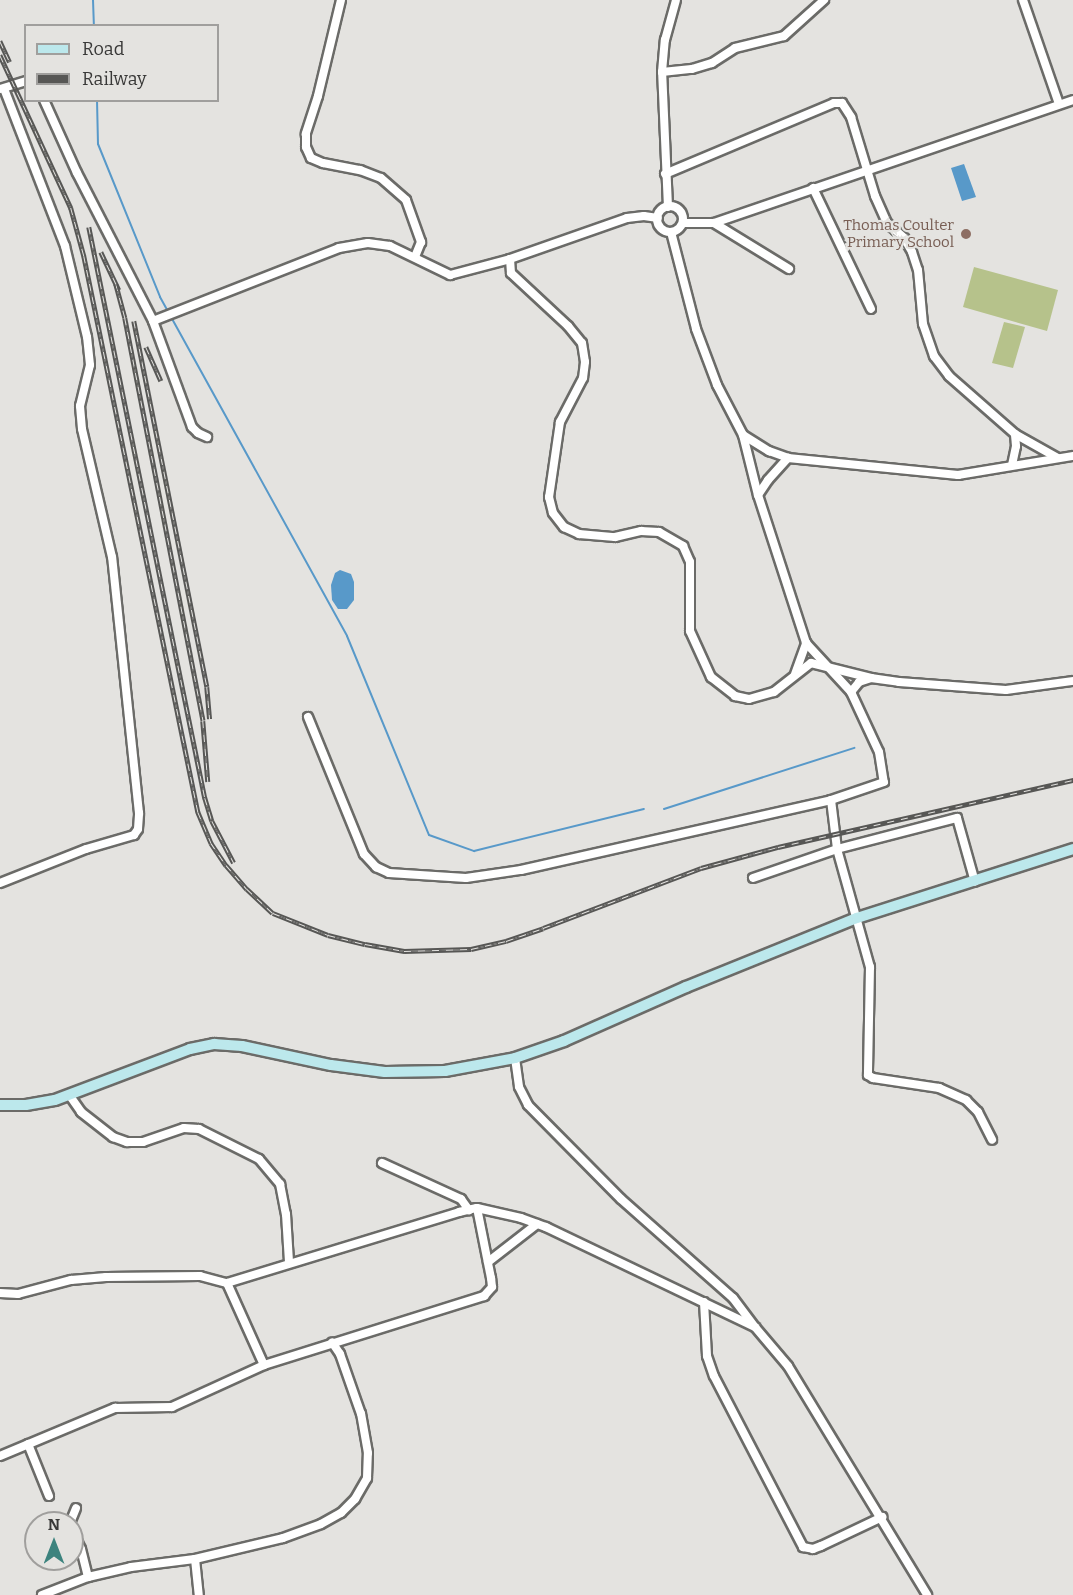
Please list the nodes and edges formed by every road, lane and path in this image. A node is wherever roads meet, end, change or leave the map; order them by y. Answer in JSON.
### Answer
{"nodes":[{"id":1,"x":341,"y":0,"type":"edge"},
{"id":2,"x":676,"y":0,"type":"edge"},
{"id":3,"x":824,"y":0,"type":"edge"},
{"id":4,"x":1023,"y":0,"type":"edge"},
{"id":5,"x":662,"y":72,"type":"junction"},
{"id":6,"x":24,"y":82,"type":"edge"},
{"id":7,"x":2,"y":89,"type":"edge"},
{"id":8,"x":1073,"y":100,"type":"edge"},
{"id":9,"x":45,"y":102,"type":"edge"},
{"id":10,"x":1059,"y":104,"type":"junction"},
{"id":11,"x":867,"y":171,"type":"junction"},
{"id":12,"x":665,"y":174,"type":"junction"},
{"id":13,"x":813,"y":188,"type":"junction"},
{"id":14,"x":668,"y":207,"type":"junction"},
{"id":15,"x":657,"y":218,"type":"junction"},
{"id":16,"x":682,"y":223,"type":"junction"},
{"id":17,"x":714,"y":223,"type":"junction"},
{"id":18,"x":670,"y":232,"type":"junction"},
{"id":19,"x":415,"y":256,"type":"junction"},
{"id":20,"x":510,"y":259,"type":"junction"},
{"id":21,"x":789,"y":269,"type":"dead end"},
{"id":22,"x":871,"y":309,"type":"dead end"},
{"id":23,"x":153,"y":321,"type":"junction"},
{"id":24,"x":1015,"y":434,"type":"junction"},
{"id":25,"x":743,"y":435,"type":"junction"},
{"id":26,"x":207,"y":437,"type":"dead end"},
{"id":27,"x":1073,"y":456,"type":"edge"},
{"id":28,"x":788,"y":458,"type":"junction"},
{"id":29,"x":1058,"y":458,"type":"junction"},
{"id":30,"x":1012,"y":465,"type":"junction"},
{"id":31,"x":758,"y":495,"type":"junction"},
{"id":32,"x":807,"y":643,"type":"junction"},
{"id":33,"x":828,"y":667,"type":"junction"},
{"id":34,"x":795,"y":674,"type":"junction"},
{"id":35,"x":871,"y":678,"type":"junction"},
{"id":36,"x":1073,"y":681,"type":"edge"},
{"id":37,"x":851,"y":692,"type":"junction"},
{"id":38,"x":308,"y":717,"type":"dead end"},
{"id":39,"x":831,"y":800,"type":"junction"},
{"id":40,"x":837,"y":849,"type":"junction"},
{"id":41,"x":1073,"y":849,"type":"edge"},
{"id":42,"x":753,"y":878,"type":"dead end"},
{"id":43,"x":975,"y":882,"type":"junction"},
{"id":44,"x":0,"y":883,"type":"edge"},
{"id":45,"x":857,"y":918,"type":"junction"},
{"id":46,"x":515,"y":1058,"type":"junction"},
{"id":47,"x":70,"y":1096,"type":"junction"},
{"id":48,"x":0,"y":1105,"type":"edge"},
{"id":49,"x":992,"y":1140,"type":"dead end"},
{"id":50,"x":382,"y":1163,"type":"dead end"},
{"id":51,"x":473,"y":1209,"type":"junction"},
{"id":52,"x":537,"y":1224,"type":"junction"},
{"id":53,"x":289,"y":1262,"type":"junction"},
{"id":54,"x":488,"y":1262,"type":"junction"},
{"id":55,"x":227,"y":1283,"type":"junction"},
{"id":56,"x":0,"y":1293,"type":"edge"},
{"id":57,"x":704,"y":1302,"type":"junction"},
{"id":58,"x":755,"y":1328,"type":"junction"},
{"id":59,"x":332,"y":1342,"type":"junction"},
{"id":60,"x":264,"y":1365,"type":"junction"},
{"id":61,"x":28,"y":1444,"type":"junction"},
{"id":62,"x":0,"y":1456,"type":"edge"},
{"id":63,"x":49,"y":1496,"type":"dead end"},
{"id":64,"x":76,"y":1508,"type":"dead end"},
{"id":65,"x":75,"y":1511,"type":"edge"},
{"id":66,"x":882,"y":1517,"type":"junction"},
{"id":67,"x":195,"y":1559,"type":"junction"},
{"id":68,"x":84,"y":1561,"type":"edge"},
{"id":69,"x":88,"y":1577,"type":"junction"},
{"id":70,"x":42,"y":1595,"type":"edge"},
{"id":71,"x":198,"y":1595,"type":"edge"},
{"id":72,"x":927,"y":1595,"type":"edge"}],
"edges":[{"from":1,"to":19,"type":"street"},
{"from":2,"to":5,"type":"street"},
{"from":3,"to":5,"type":"street"},
{"from":4,"to":10,"type":"street"},
{"from":5,"to":12,"type":"street"},
{"from":6,"to":7,"type":"street"},
{"from":7,"to":44,"type":"street"},
{"from":8,"to":10,"type":"street"},
{"from":9,"to":23,"type":"street"},
{"from":10,"to":11,"type":"street"},
{"from":11,"to":12,"type":"street"},
{"from":11,"to":13,"type":"street"},
{"from":11,"to":24,"type":"street"},
{"from":12,"to":14,"type":"street"},
{"from":13,"to":17,"type":"street"},
{"from":13,"to":22,"type":"street"},
{"from":14,"to":15,"type":"street"},
{"from":14,"to":16,"type":"street"},
{"from":15,"to":18,"type":"street"},
{"from":15,"to":20,"type":"street"},
{"from":16,"to":17,"type":"street"},
{"from":16,"to":18,"type":"street"},
{"from":17,"to":21,"type":"street"},
{"from":18,"to":25,"type":"street"},
{"from":19,"to":20,"type":"street"},
{"from":19,"to":23,"type":"street"},
{"from":20,"to":34,"type":"street"},
{"from":23,"to":26,"type":"street"},
{"from":24,"to":29,"type":"street"},
{"from":24,"to":30,"type":"street"},
{"from":25,"to":28,"type":"street"},
{"from":25,"to":31,"type":"street"},
{"from":27,"to":29,"type":"street"},
{"from":28,"to":30,"type":"street"},
{"from":28,"to":31,"type":"street"},
{"from":29,"to":30,"type":"street"},
{"from":31,"to":32,"type":"street"},
{"from":32,"to":33,"type":"street"},
{"from":32,"to":34,"type":"street"},
{"from":33,"to":34,"type":"street"},
{"from":33,"to":35,"type":"street"},
{"from":33,"to":37,"type":"street"},
{"from":35,"to":36,"type":"street"},
{"from":35,"to":37,"type":"street"},
{"from":37,"to":39,"type":"street"},
{"from":38,"to":39,"type":"street"},
{"from":39,"to":40,"type":"street"},
{"from":40,"to":42,"type":"street"},
{"from":40,"to":43,"type":"street"},
{"from":40,"to":45,"type":"street"},
{"from":41,"to":43,"type":"street"},
{"from":43,"to":45,"type":"street"},
{"from":45,"to":46,"type":"street"},
{"from":45,"to":49,"type":"street"},
{"from":46,"to":47,"type":"street"},
{"from":46,"to":58,"type":"street"},
{"from":47,"to":48,"type":"street"},
{"from":47,"to":53,"type":"street"},
{"from":50,"to":51,"type":"street"},
{"from":51,"to":52,"type":"street"},
{"from":51,"to":53,"type":"street"},
{"from":51,"to":54,"type":"street"},
{"from":52,"to":54,"type":"street"},
{"from":52,"to":57,"type":"street"},
{"from":53,"to":55,"type":"street"},
{"from":54,"to":59,"type":"street"},
{"from":55,"to":56,"type":"street"},
{"from":55,"to":60,"type":"street"},
{"from":57,"to":58,"type":"street"},
{"from":57,"to":66,"type":"street"},
{"from":58,"to":66,"type":"street"},
{"from":59,"to":60,"type":"street"},
{"from":59,"to":67,"type":"street"},
{"from":60,"to":61,"type":"street"},
{"from":61,"to":62,"type":"street"},
{"from":61,"to":63,"type":"street"},
{"from":64,"to":65,"type":"street"},
{"from":66,"to":72,"type":"street"},
{"from":67,"to":69,"type":"street"},
{"from":67,"to":71,"type":"street"},
{"from":68,"to":69,"type":"street"},
{"from":69,"to":70,"type":"street"}]}
